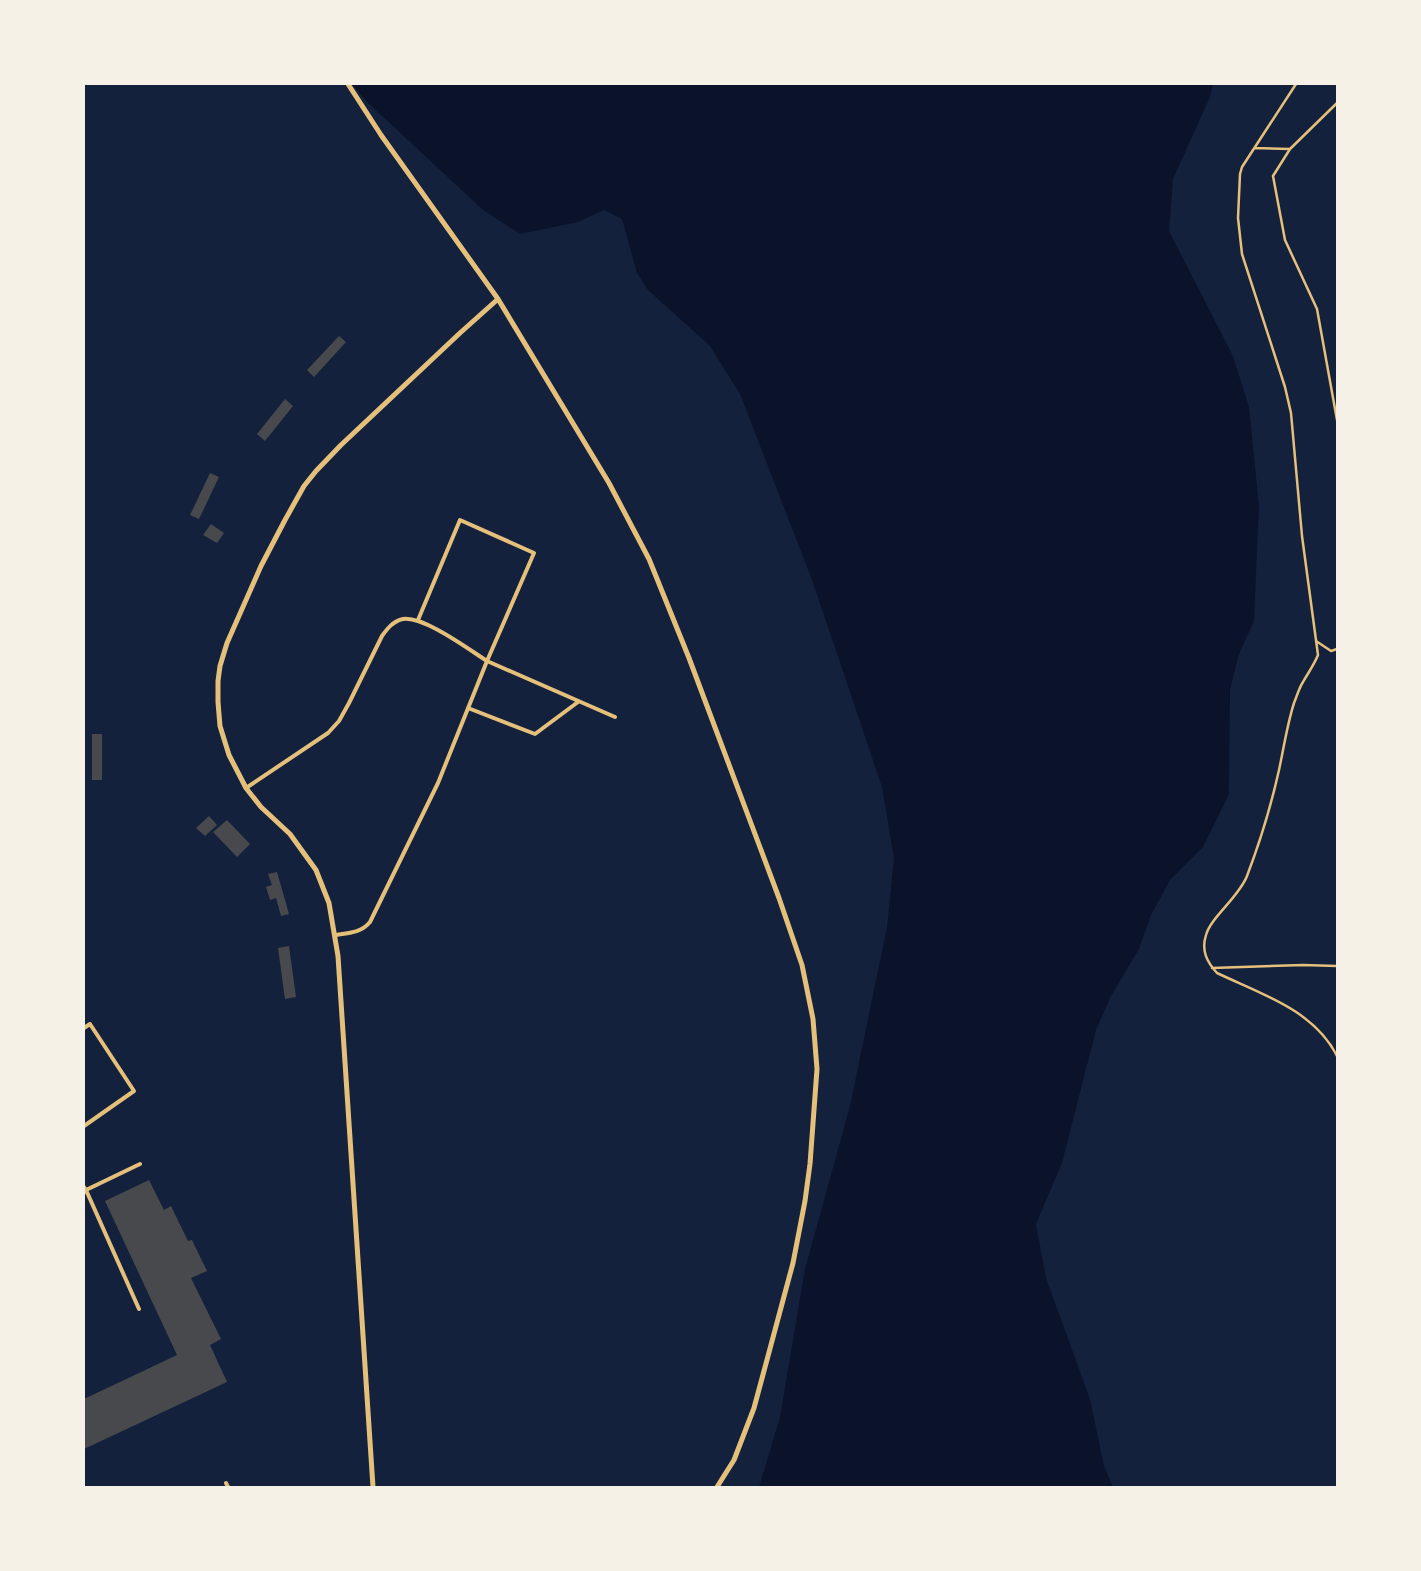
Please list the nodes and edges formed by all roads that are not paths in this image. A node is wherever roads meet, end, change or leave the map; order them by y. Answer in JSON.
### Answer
{"nodes":[{"id":1,"x":348,"y":84,"type":"edge"},
{"id":2,"x":498,"y":299,"type":"junction"},
{"id":3,"x":418,"y":620,"type":"junction"},
{"id":4,"x":487,"y":660,"type":"junction"},
{"id":5,"x":578,"y":702,"type":"junction"},
{"id":6,"x":468,"y":708,"type":"junction"},
{"id":7,"x":615,"y":717,"type":"dead end"},
{"id":8,"x":246,"y":788,"type":"junction"},
{"id":9,"x":335,"y":935,"type":"junction"},
{"id":10,"x":84,"y":1028,"type":"edge"},
{"id":11,"x":84,"y":1126,"type":"edge"},
{"id":12,"x":140,"y":1164,"type":"dead end"},
{"id":13,"x":85,"y":1190,"type":"edge"},
{"id":14,"x":139,"y":1309,"type":"dead end"},
{"id":15,"x":373,"y":1487,"type":"edge"},
{"id":16,"x":716,"y":1487,"type":"edge"}],
"edges":[{"from":1,"to":2,"type":"street"},
{"from":2,"to":8,"type":"street"},
{"from":2,"to":16,"type":"street"},
{"from":3,"to":4,"type":"lane"},
{"from":3,"to":4,"type":"lane"},
{"from":3,"to":8,"type":"lane"},
{"from":4,"to":5,"type":"lane"},
{"from":4,"to":6,"type":"lane"},
{"from":5,"to":6,"type":"lane"},
{"from":5,"to":7,"type":"lane"},
{"from":6,"to":9,"type":"lane"},
{"from":8,"to":9,"type":"street"},
{"from":9,"to":15,"type":"street"},
{"from":10,"to":11,"type":"lane"},
{"from":12,"to":13,"type":"lane"},
{"from":13,"to":14,"type":"lane"}]}
